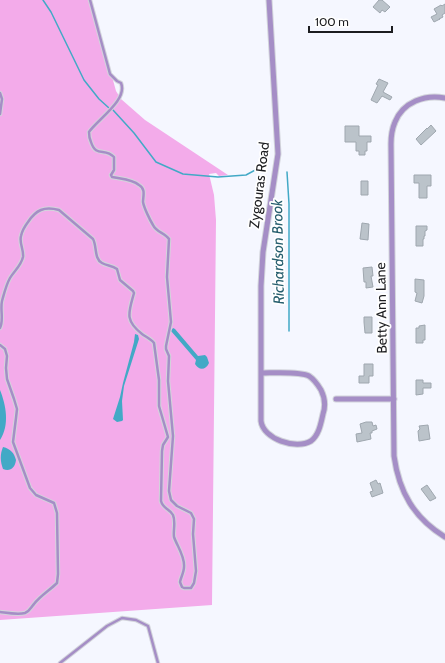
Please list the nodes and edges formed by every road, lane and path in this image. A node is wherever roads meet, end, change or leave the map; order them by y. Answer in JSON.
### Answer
{"nodes":[{"id":1,"x":90,"y":0,"type":"edge"},
{"id":2,"x":270,"y":0,"type":"edge"},
{"id":3,"x":0,"y":93,"type":"edge"},
{"id":4,"x":445,"y":98,"type":"edge"},
{"id":5,"x":0,"y":114,"type":"edge"},
{"id":6,"x":0,"y":328,"type":"edge"},
{"id":7,"x":0,"y":345,"type":"edge"},
{"id":8,"x":261,"y":373,"type":"junction"},
{"id":9,"x":336,"y":399,"type":"dead end"},
{"id":10,"x":394,"y":399,"type":"junction"},
{"id":11,"x":445,"y":537,"type":"edge"},
{"id":12,"x":0,"y":612,"type":"edge"},
{"id":13,"x":60,"y":663,"type":"edge"},
{"id":14,"x":158,"y":663,"type":"edge"}],
"edges":[{"from":1,"to":6,"type":"lane"},
{"from":2,"to":8,"type":"street","name":"Zygouras Road"},
{"from":3,"to":5,"type":"lane"},
{"from":4,"to":10,"type":"street","name":"Betty Ann Lane"},
{"from":7,"to":12,"type":"lane"},
{"from":8,"to":8,"type":"street","name":"Zygouras Road"},
{"from":9,"to":10,"type":"street"},
{"from":10,"to":11,"type":"street","name":"Betty Ann Lane"},
{"from":13,"to":14,"type":"lane"}]}
